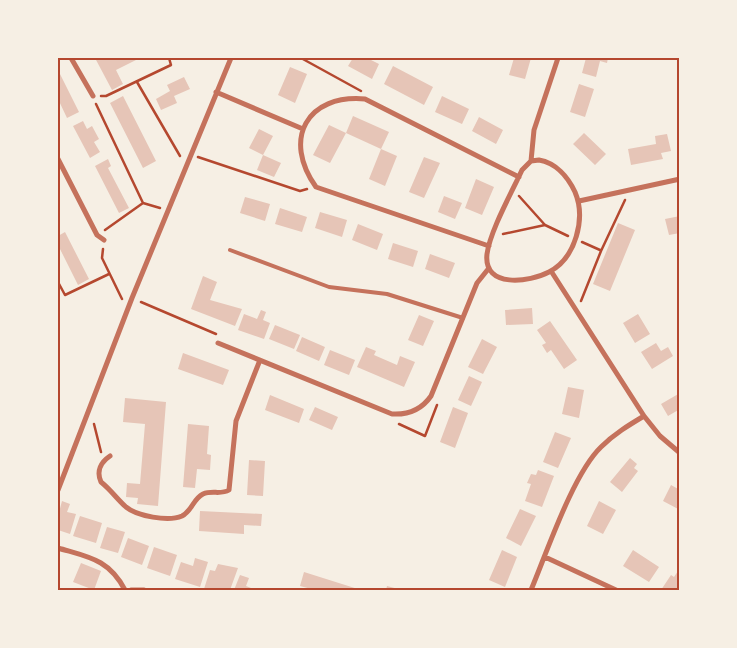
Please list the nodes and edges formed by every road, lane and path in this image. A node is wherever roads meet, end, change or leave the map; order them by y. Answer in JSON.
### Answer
{"nodes":[{"id":1,"x":71,"y":58,"type":"edge"},
{"id":2,"x":169,"y":58,"type":"edge"},
{"id":3,"x":231,"y":58,"type":"edge"},
{"id":4,"x":301,"y":58,"type":"edge"},
{"id":5,"x":558,"y":58,"type":"edge"},
{"id":6,"x":137,"y":82,"type":"junction"},
{"id":7,"x":216,"y":92,"type":"junction"},
{"id":8,"x":92,"y":96,"type":"junction"},
{"id":9,"x":365,"y":99,"type":"junction"},
{"id":10,"x":303,"y":129,"type":"junction"},
{"id":11,"x":190,"y":155,"type":"junction"},
{"id":12,"x":58,"y":159,"type":"edge"},
{"id":13,"x":531,"y":161,"type":"junction"},
{"id":14,"x":186,"y":167,"type":"junction"},
{"id":15,"x":519,"y":177,"type":"junction"},
{"id":16,"x":680,"y":179,"type":"edge"},
{"id":17,"x":316,"y":187,"type":"junction"},
{"id":18,"x":514,"y":189,"type":"junction"},
{"id":19,"x":630,"y":190,"type":"junction"},
{"id":20,"x":579,"y":201,"type":"junction"},
{"id":21,"x":143,"y":203,"type":"junction"},
{"id":22,"x":169,"y":210,"type":"junction"},
{"id":23,"x":545,"y":225,"type":"junction"},
{"id":24,"x":97,"y":235,"type":"junction"},
{"id":25,"x":493,"y":236,"type":"junction"},
{"id":26,"x":575,"y":239,"type":"junction"},
{"id":27,"x":104,"y":240,"type":"joint"},
{"id":28,"x":489,"y":246,"type":"junction"},
{"id":29,"x":230,"y":250,"type":"dead end"},
{"id":30,"x":600,"y":250,"type":"junction"},
{"id":31,"x":489,"y":268,"type":"junction"},
{"id":32,"x":551,"y":271,"type":"junction"},
{"id":33,"x":109,"y":274,"type":"junction"},
{"id":34,"x":58,"y":282,"type":"edge"},
{"id":35,"x":132,"y":298,"type":"junction"},
{"id":36,"x":128,"y":311,"type":"junction"},
{"id":37,"x":577,"y":312,"type":"junction"},
{"id":38,"x":462,"y":318,"type":"junction"},
{"id":39,"x":218,"y":343,"type":"joint"},
{"id":40,"x":260,"y":360,"type":"junction"},
{"id":41,"x":431,"y":396,"type":"junction"},
{"id":42,"x":392,"y":414,"type":"junction"},
{"id":43,"x":644,"y":416,"type":"junction"},
{"id":44,"x":86,"y":418,"type":"junction"},
{"id":45,"x":679,"y":452,"type":"edge"},
{"id":46,"x":110,"y":456,"type":"dead end"},
{"id":47,"x":103,"y":461,"type":"junction"},
{"id":48,"x":58,"y":490,"type":"edge"},
{"id":49,"x":58,"y":548,"type":"edge"},
{"id":50,"x":545,"y":557,"type":"junction"},
{"id":51,"x":125,"y":590,"type":"edge"},
{"id":52,"x":131,"y":590,"type":"edge"},
{"id":53,"x":144,"y":590,"type":"edge"},
{"id":54,"x":531,"y":590,"type":"edge"},
{"id":55,"x":616,"y":590,"type":"edge"}],
"edges":[{"from":1,"to":8,"type":"street"},
{"from":2,"to":6,"type":"path"},
{"from":3,"to":7,"type":"street"},
{"from":4,"to":9,"type":"path"},
{"from":5,"to":13,"type":"street"},
{"from":6,"to":8,"type":"path"},
{"from":6,"to":14,"type":"path"},
{"from":7,"to":10,"type":"street"},
{"from":7,"to":11,"type":"street"},
{"from":8,"to":21,"type":"path"},
{"from":9,"to":10,"type":"street"},
{"from":9,"to":15,"type":"street"},
{"from":10,"to":17,"type":"street"},
{"from":11,"to":14,"type":"street"},
{"from":11,"to":17,"type":"path"},
{"from":12,"to":24,"type":"street"},
{"from":13,"to":15,"type":"street"},
{"from":13,"to":20,"type":"street"},
{"from":14,"to":22,"type":"street"},
{"from":15,"to":18,"type":"street"},
{"from":16,"to":19,"type":"street"},
{"from":17,"to":28,"type":"street"},
{"from":18,"to":23,"type":"path"},
{"from":18,"to":25,"type":"street"},
{"from":19,"to":20,"type":"street"},
{"from":19,"to":30,"type":"path"},
{"from":20,"to":26,"type":"street"},
{"from":21,"to":22,"type":"path"},
{"from":21,"to":24,"type":"path"},
{"from":22,"to":35,"type":"street"},
{"from":23,"to":25,"type":"path"},
{"from":23,"to":26,"type":"path"},
{"from":24,"to":27,"type":"street"},
{"from":25,"to":28,"type":"street"},
{"from":26,"to":30,"type":"path"},
{"from":26,"to":32,"type":"street"},
{"from":27,"to":33,"type":"path"},
{"from":28,"to":31,"type":"street"},
{"from":29,"to":38,"type":"lane"},
{"from":30,"to":37,"type":"path"},
{"from":31,"to":32,"type":"street"},
{"from":31,"to":38,"type":"street"},
{"from":32,"to":37,"type":"street"},
{"from":33,"to":34,"type":"path"},
{"from":33,"to":36,"type":"path"},
{"from":35,"to":36,"type":"street"},
{"from":35,"to":39,"type":"path"},
{"from":36,"to":44,"type":"street"},
{"from":37,"to":43,"type":"street"},
{"from":38,"to":41,"type":"street"},
{"from":39,"to":40,"type":"street"},
{"from":40,"to":42,"type":"street"},
{"from":40,"to":47,"type":"street"},
{"from":41,"to":42,"type":"street"},
{"from":41,"to":42,"type":"path"},
{"from":43,"to":45,"type":"street"},
{"from":43,"to":50,"type":"street"},
{"from":44,"to":47,"type":"path"},
{"from":44,"to":48,"type":"street"},
{"from":46,"to":47,"type":"street"},
{"from":49,"to":51,"type":"street"},
{"from":50,"to":54,"type":"street"},
{"from":50,"to":55,"type":"street"},
{"from":52,"to":53,"type":"street"}]}
